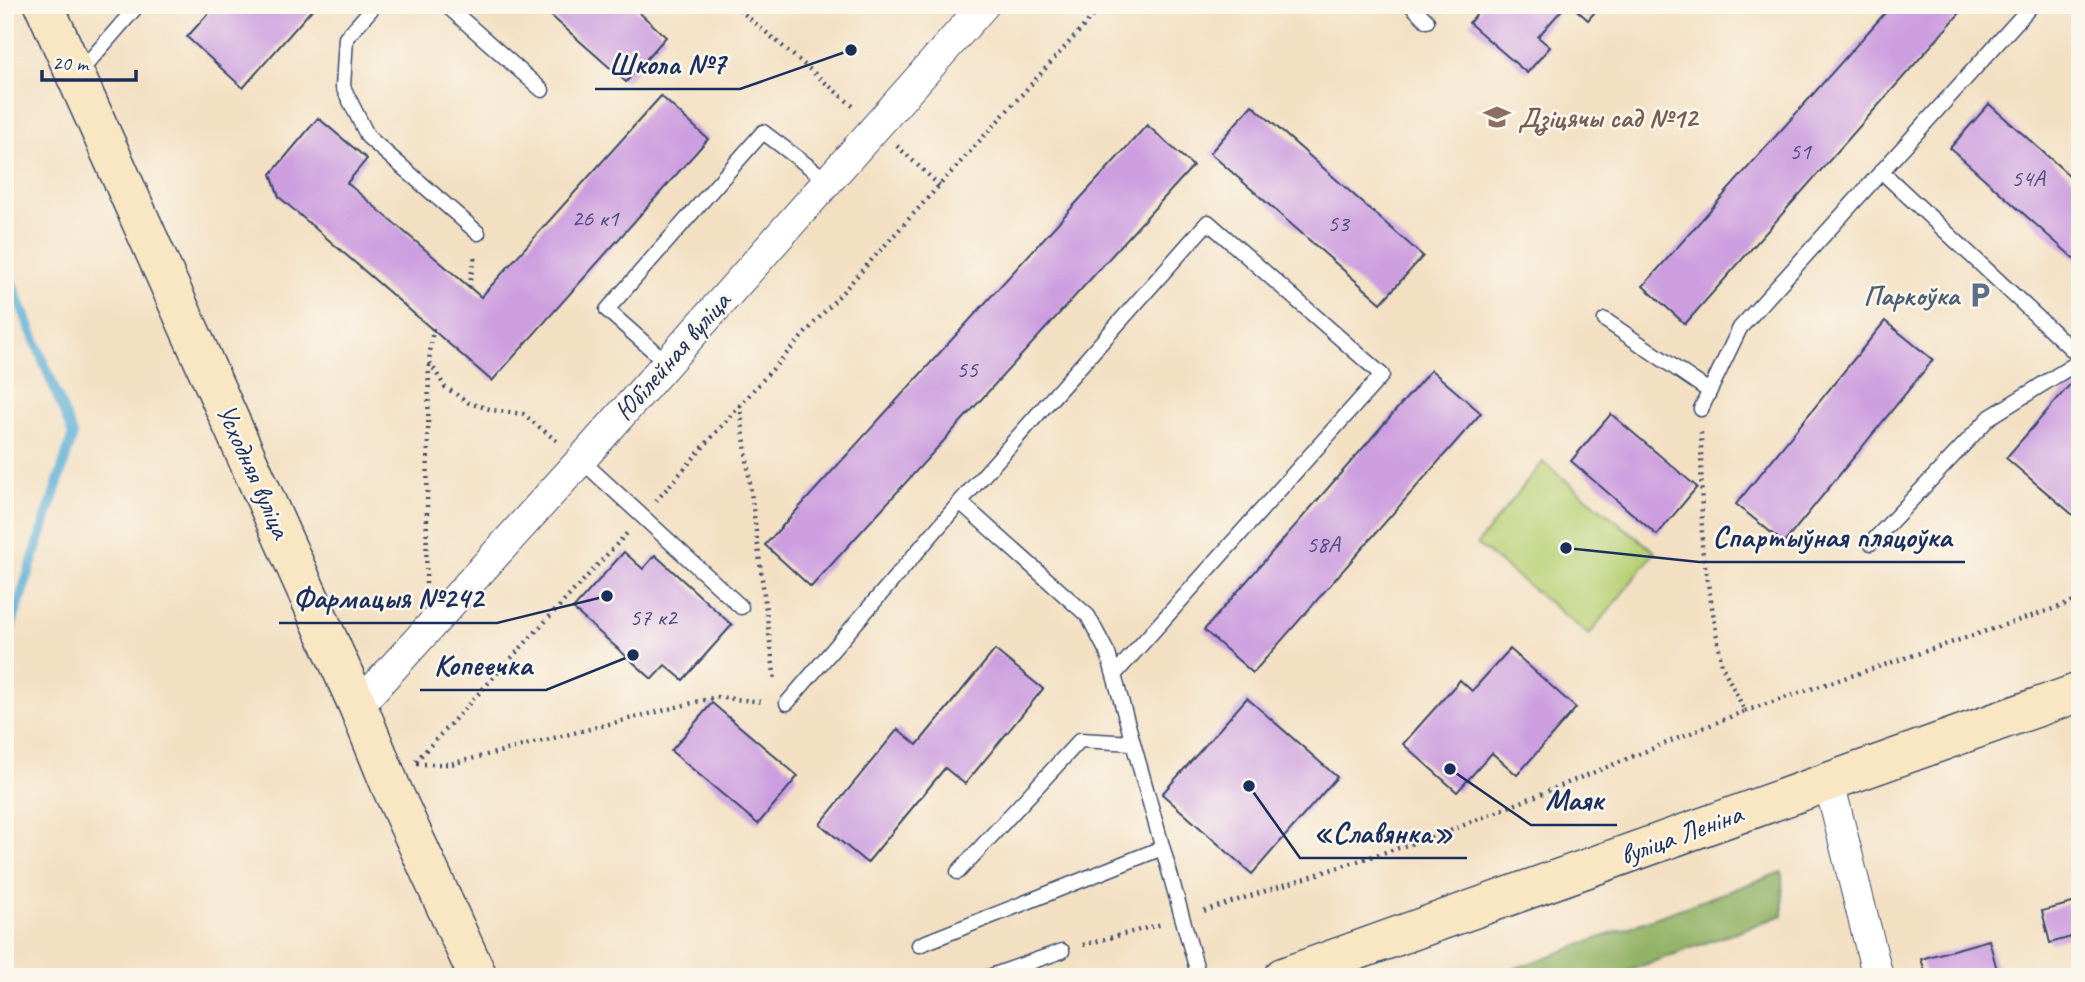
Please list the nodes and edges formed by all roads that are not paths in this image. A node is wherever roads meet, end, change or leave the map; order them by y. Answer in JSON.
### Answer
{"nodes":[{"id":1,"x":44,"y":5,"type":"edge"},
{"id":2,"x":138,"y":5,"type":"edge"},
{"id":3,"x":376,"y":5,"type":"edge"},
{"id":4,"x":446,"y":5,"type":"edge"},
{"id":5,"x":984,"y":5,"type":"edge"},
{"id":6,"x":1411,"y":5,"type":"edge"},
{"id":7,"x":2032,"y":5,"type":"edge"},
{"id":8,"x":1427,"y":21,"type":"dead end"},
{"id":9,"x":77,"y":76,"type":"junction"},
{"id":10,"x":542,"y":90,"type":"dead end"},
{"id":11,"x":1881,"y":171,"type":"junction"},
{"id":12,"x":828,"y":181,"type":"junction"},
{"id":13,"x":478,"y":233,"type":"road end"},
{"id":14,"x":1605,"y":320,"type":"dead end"},
{"id":15,"x":2080,"y":359,"type":"edge"},
{"id":16,"x":666,"y":362,"type":"junction"},
{"id":17,"x":1709,"y":391,"type":"junction"},
{"id":18,"x":1701,"y":409,"type":"road end"},
{"id":19,"x":581,"y":460,"type":"junction"},
{"id":20,"x":960,"y":502,"type":"junction"},
{"id":21,"x":1871,"y":542,"type":"dead end"},
{"id":22,"x":741,"y":607,"type":"dead end"},
{"id":23,"x":1114,"y":675,"type":"junction"},
{"id":24,"x":2080,"y":692,"type":"edge"},
{"id":25,"x":782,"y":703,"type":"road end"},
{"id":26,"x":358,"y":706,"type":"junction"},
{"id":27,"x":1133,"y":743,"type":"junction"},
{"id":28,"x":1829,"y":782,"type":"junction"},
{"id":29,"x":1162,"y":848,"type":"junction"},
{"id":30,"x":958,"y":872,"type":"dead end"},
{"id":31,"x":919,"y":945,"type":"dead end"},
{"id":32,"x":1062,"y":951,"type":"road end"},
{"id":33,"x":478,"y":977,"type":"edge"},
{"id":34,"x":988,"y":977,"type":"edge"},
{"id":35,"x":1199,"y":977,"type":"edge"},
{"id":36,"x":1283,"y":977,"type":"edge"},
{"id":37,"x":1878,"y":977,"type":"edge"}],
"edges":[{"from":1,"to":9,"type":"main road","name":"Усходняя вуліца"},
{"from":2,"to":9,"type":"lane"},
{"from":3,"to":13,"type":"lane"},
{"from":4,"to":10,"type":"lane"},
{"from":5,"to":12,"type":"street","name":"Юбілейная вуліца"},
{"from":6,"to":8,"type":"lane"},
{"from":7,"to":11,"type":"lane"},
{"from":9,"to":26,"type":"main road","name":"Усходняя вуліца"},
{"from":11,"to":15,"type":"lane"},
{"from":11,"to":17,"type":"lane"},
{"from":12,"to":16,"type":"street","name":"Юбілейная вуліца"},
{"from":12,"to":16,"type":"lane"},
{"from":14,"to":17,"type":"lane"},
{"from":15,"to":21,"type":"lane"},
{"from":16,"to":19,"type":"street","name":"Юбілейная вуліца"},
{"from":17,"to":18,"type":"lane"},
{"from":19,"to":22,"type":"lane"},
{"from":19,"to":26,"type":"street","name":"Юбілейная вуліца"},
{"from":20,"to":23,"type":"lane"},
{"from":20,"to":23,"type":"lane"},
{"from":20,"to":25,"type":"lane"},
{"from":23,"to":27,"type":"lane"},
{"from":24,"to":28,"type":"main road","name":"вуліца Леніна"},
{"from":26,"to":33,"type":"main road","name":"Усходняя вуліца"},
{"from":27,"to":29,"type":"lane"},
{"from":27,"to":30,"type":"lane"},
{"from":28,"to":36,"type":"main road","name":"вуліца Леніна"},
{"from":28,"to":37,"type":"street"},
{"from":29,"to":31,"type":"lane"},
{"from":29,"to":35,"type":"lane"},
{"from":32,"to":34,"type":"lane"}]}
